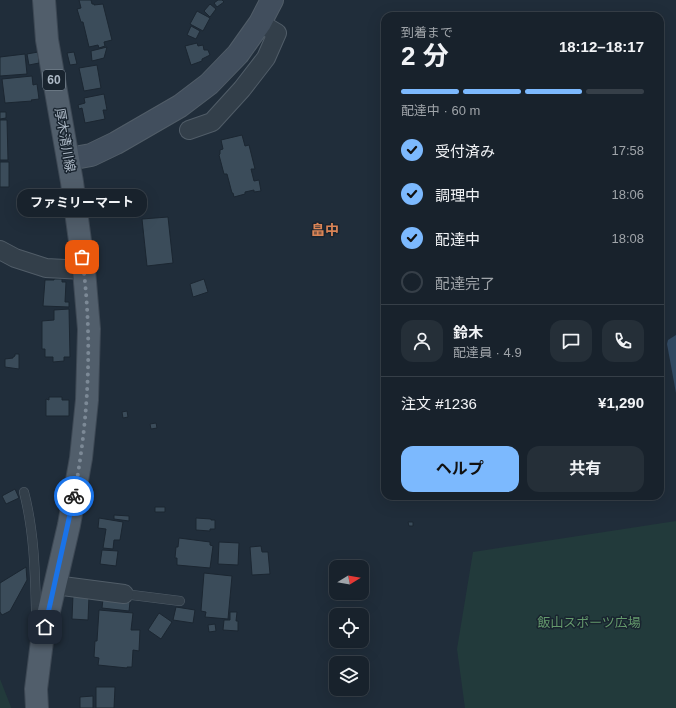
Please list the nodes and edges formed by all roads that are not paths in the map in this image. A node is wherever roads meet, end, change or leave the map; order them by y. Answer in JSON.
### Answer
{"nodes":[{"id":1,"x":44,"y":0,"type":"edge"},
{"id":2,"x":272,"y":0,"type":"edge"},
{"id":3,"x":260,"y":23,"type":"junction"},
{"id":4,"x":189,"y":130,"type":"dead end"},
{"id":5,"x":69,"y":159,"type":"junction"},
{"id":6,"x":0,"y":250,"type":"edge"},
{"id":7,"x":84,"y":270,"type":"junction"},
{"id":8,"x":24,"y":492,"type":"dead end"},
{"id":9,"x":55,"y":585,"type":"junction"},
{"id":10,"x":124,"y":594,"type":"joint"},
{"id":11,"x":180,"y":601,"type":"dead end"},
{"id":12,"x":49,"y":612,"type":"junction"},
{"id":13,"x":37,"y":708,"type":"edge"}],
"edges":[{"from":1,"to":5,"type":"main road","name":"厚木清川線","number":"60"},
{"from":2,"to":3,"type":"street"},
{"from":3,"to":4,"type":"street"},
{"from":3,"to":5,"type":"street"},
{"from":5,"to":7,"type":"main road","name":"厚木清川線","number":"60"},
{"from":6,"to":7,"type":"street"},
{"from":7,"to":9,"type":"main road","name":"厚木清川線","number":"60"},
{"from":8,"to":12,"type":"lane"},
{"from":9,"to":10,"type":"street"},
{"from":9,"to":12,"type":"main road","name":"厚木清川線","number":"60"},
{"from":10,"to":11,"type":"lane"},
{"from":12,"to":13,"type":"main road","name":"厚木清川線","number":"60"}]}
